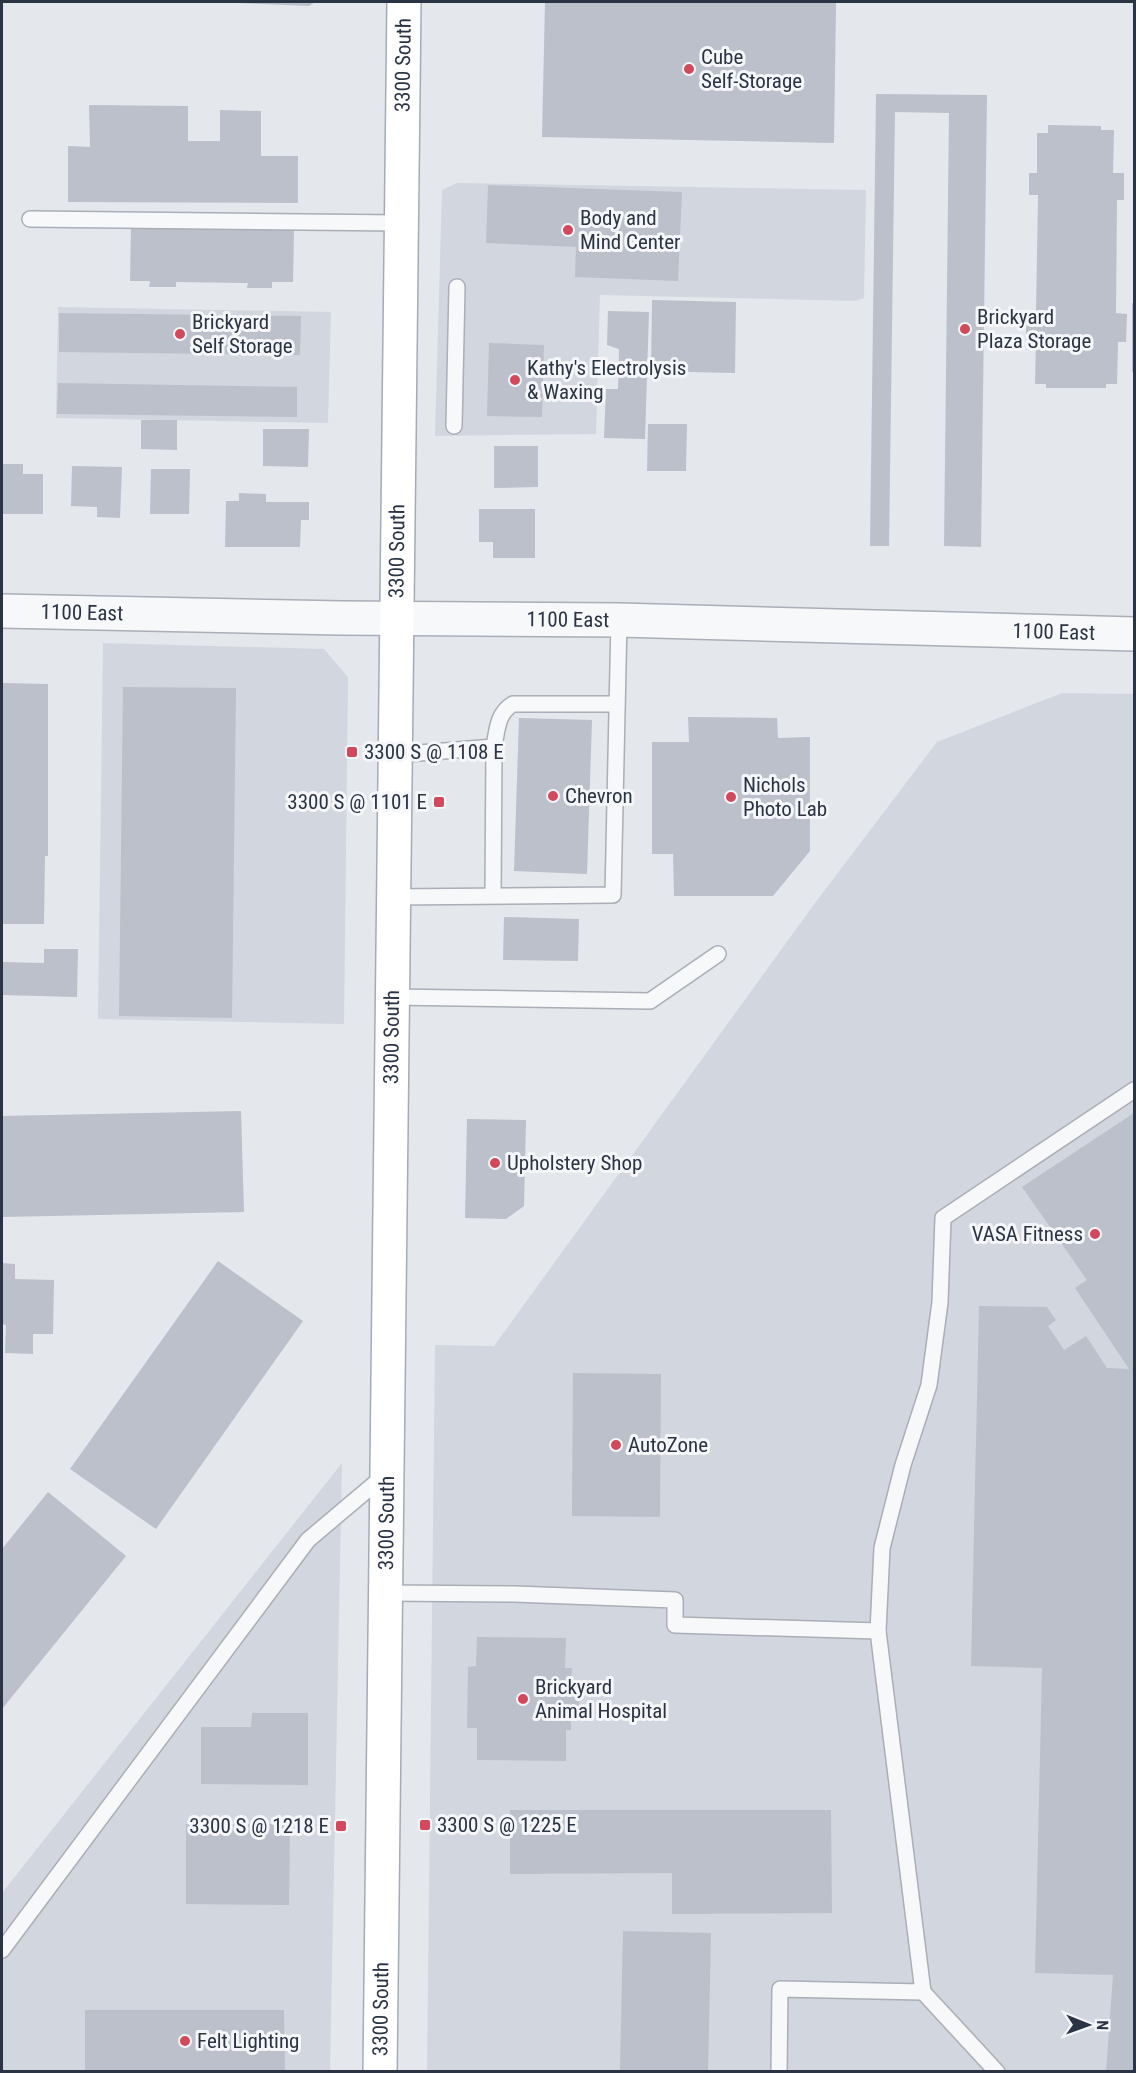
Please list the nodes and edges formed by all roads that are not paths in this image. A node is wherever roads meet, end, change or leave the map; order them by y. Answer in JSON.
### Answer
{"nodes":[{"id":1,"x":404,"y":2,"type":"edge"},
{"id":2,"x":30,"y":219,"type":"dead end"},
{"id":3,"x":401,"y":224,"type":"junction"},
{"id":4,"x":457,"y":287,"type":"dead end"},
{"id":5,"x":453,"y":426,"type":"dead end"},
{"id":6,"x":2,"y":611,"type":"edge"},
{"id":7,"x":396,"y":619,"type":"junction"},
{"id":8,"x":619,"y":620,"type":"junction"},
{"id":9,"x":1134,"y":634,"type":"edge"},
{"id":10,"x":617,"y":704,"type":"junction"},
{"id":11,"x":494,"y":747,"type":"junction"},
{"id":12,"x":394,"y":755,"type":"junction"},
{"id":13,"x":493,"y":895,"type":"junction"},
{"id":14,"x":392,"y":897,"type":"junction"},
{"id":15,"x":718,"y":954,"type":"dead end"},
{"id":16,"x":391,"y":997,"type":"junction"},
{"id":17,"x":1134,"y":1090,"type":"edge"},
{"id":18,"x":388,"y":1473,"type":"junction"},
{"id":19,"x":384,"y":1593,"type":"junction"},
{"id":20,"x":878,"y":1631,"type":"junction"},
{"id":21,"x":2,"y":1950,"type":"edge"},
{"id":22,"x":923,"y":1992,"type":"junction"},
{"id":23,"x":380,"y":2072,"type":"edge"},
{"id":24,"x":779,"y":2072,"type":"edge"},
{"id":25,"x":997,"y":2072,"type":"edge"}],
"edges":[{"from":1,"to":3,"type":"main road","name":"3300 South"},
{"from":2,"to":3,"type":"lane"},
{"from":3,"to":7,"type":"main road","name":"3300 South"},
{"from":4,"to":5,"type":"lane"},
{"from":6,"to":7,"type":"street","name":"1100 East"},
{"from":7,"to":8,"type":"street","name":"1100 East"},
{"from":7,"to":12,"type":"main road","name":"3300 South"},
{"from":8,"to":9,"type":"street","name":"1100 East"},
{"from":8,"to":10,"type":"lane"},
{"from":10,"to":11,"type":"lane"},
{"from":10,"to":13,"type":"lane"},
{"from":11,"to":12,"type":"lane"},
{"from":11,"to":13,"type":"lane"},
{"from":12,"to":14,"type":"main road","name":"3300 South"},
{"from":13,"to":14,"type":"lane"},
{"from":14,"to":16,"type":"main road","name":"3300 South"},
{"from":15,"to":16,"type":"lane"},
{"from":16,"to":18,"type":"main road","name":"3300 South"},
{"from":17,"to":20,"type":"lane"},
{"from":18,"to":19,"type":"main road","name":"3300 South"},
{"from":18,"to":21,"type":"lane"},
{"from":19,"to":20,"type":"lane"},
{"from":19,"to":23,"type":"main road","name":"3300 South"},
{"from":20,"to":22,"type":"lane"},
{"from":22,"to":24,"type":"lane"},
{"from":22,"to":25,"type":"lane"}]}
